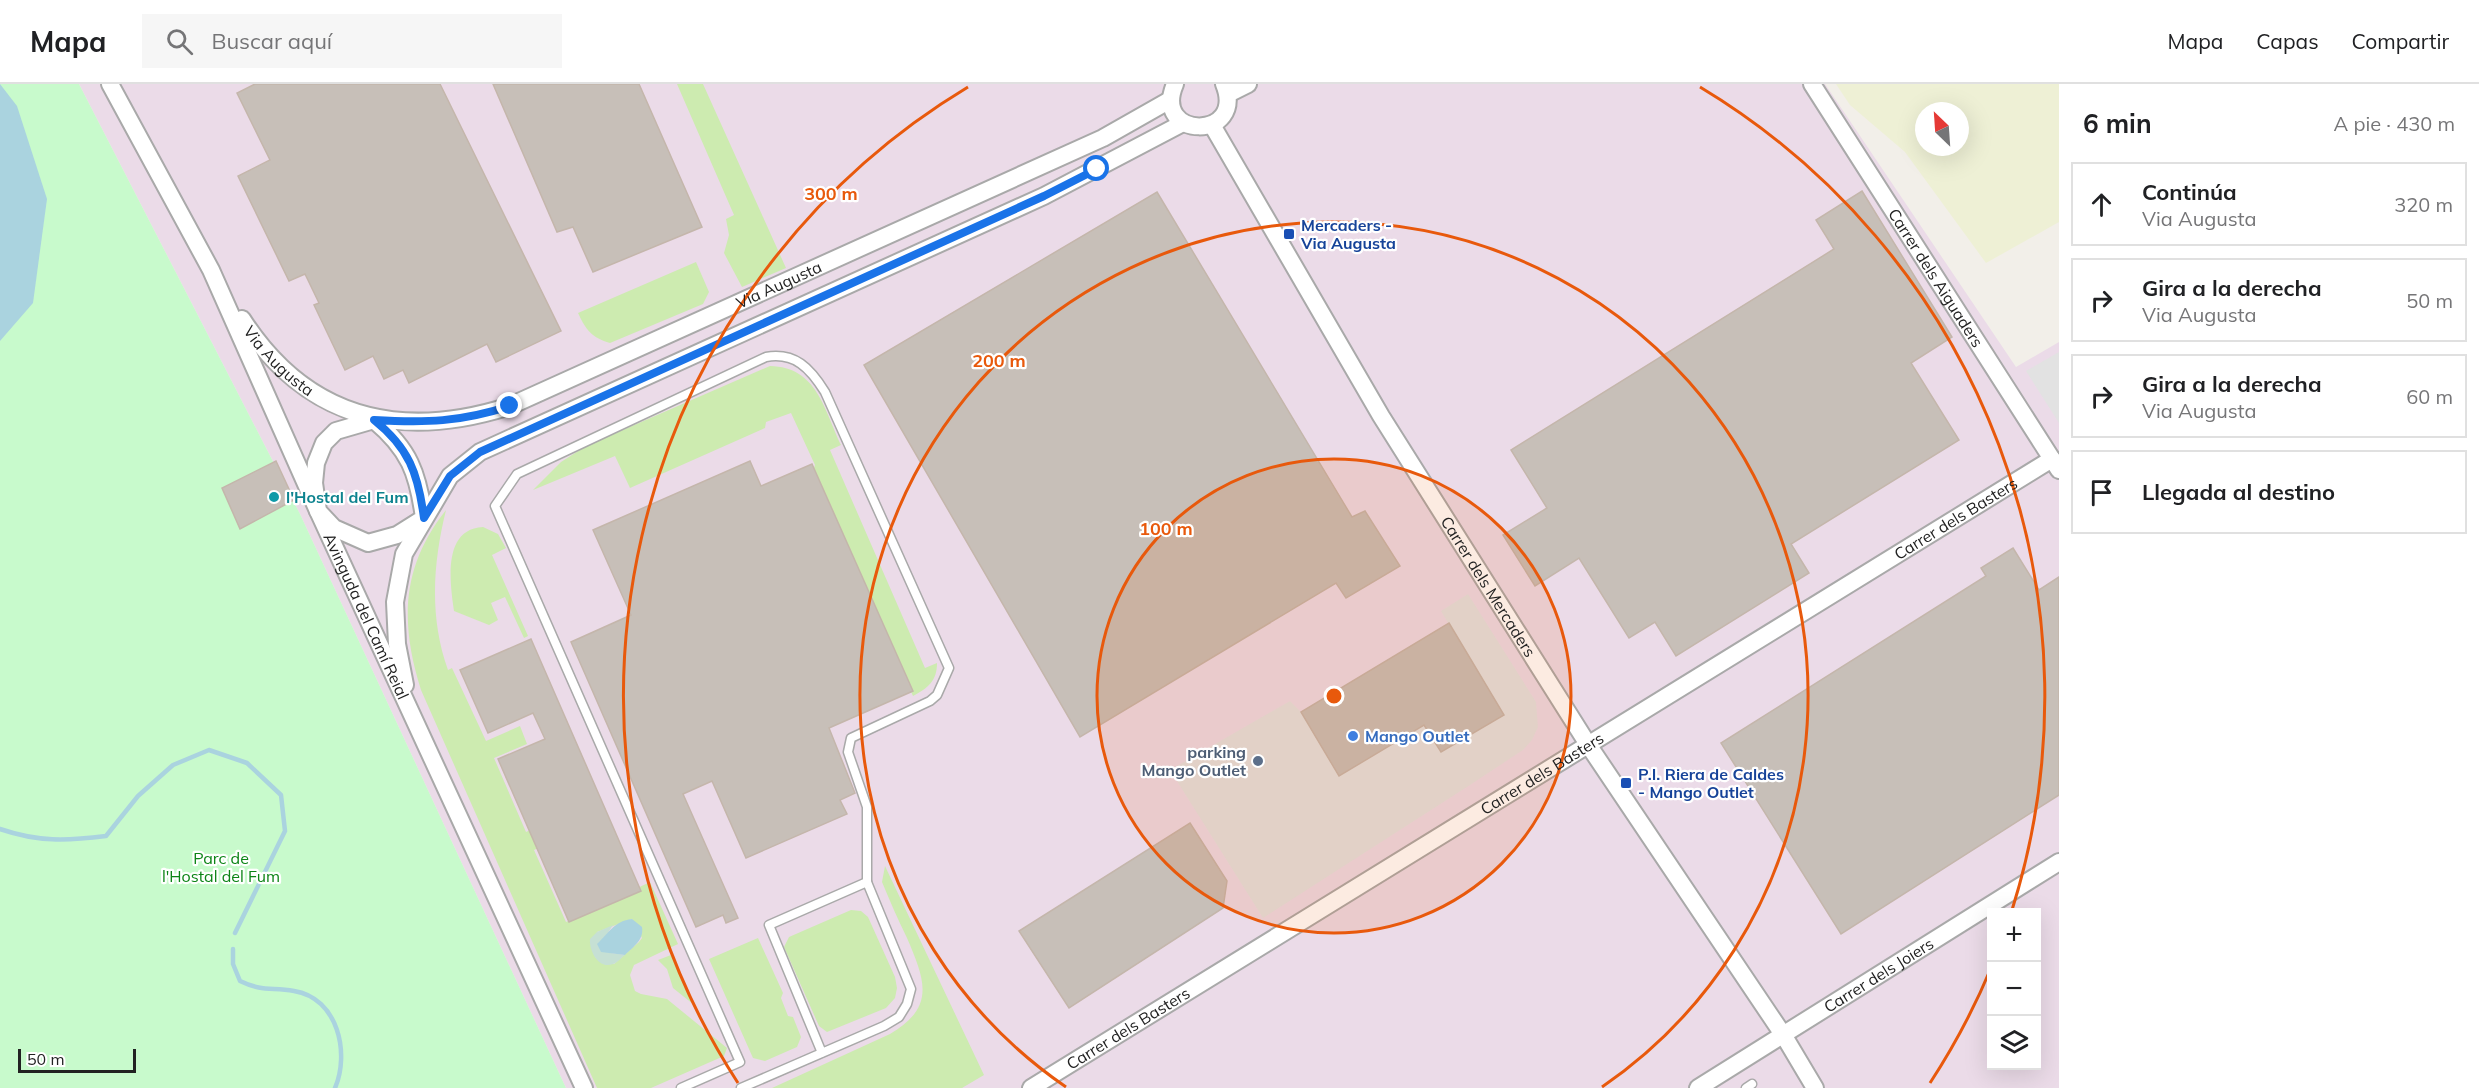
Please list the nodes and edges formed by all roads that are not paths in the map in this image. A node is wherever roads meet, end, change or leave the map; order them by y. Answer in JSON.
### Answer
{"nodes":[{"id":1,"x":110,"y":84,"type":"edge"},
{"id":2,"x":1248,"y":84,"type":"edge"},
{"id":3,"x":1812,"y":84,"type":"edge"},
{"id":4,"x":1226,"y":89,"type":"edge"},
{"id":5,"x":1173,"y":92,"type":"edge"},
{"id":6,"x":1183,"y":123,"type":"junction"},
{"id":7,"x":1212,"y":124,"type":"junction"},
{"id":8,"x":211,"y":270,"type":"junction"},
{"id":9,"x":374,"y":420,"type":"junction"},
{"id":10,"x":2056,"y":464,"type":"edge"},
{"id":11,"x":318,"y":512,"type":"junction"},
{"id":12,"x":424,"y":518,"type":"junction"},
{"id":13,"x":411,"y":715,"type":"junction"},
{"id":14,"x":1589,"y":746,"type":"junction"},
{"id":15,"x":2059,"y":862,"type":"edge"},
{"id":16,"x":867,"y":882,"type":"junction"},
{"id":17,"x":1784,"y":1036,"type":"junction"},
{"id":18,"x":822,"y":1053,"type":"junction"},
{"id":19,"x":584,"y":1088,"type":"edge"},
{"id":20,"x":681,"y":1088,"type":"edge"},
{"id":21,"x":741,"y":1088,"type":"edge"},
{"id":22,"x":1031,"y":1088,"type":"edge"},
{"id":23,"x":1698,"y":1088,"type":"edge"},
{"id":24,"x":1815,"y":1088,"type":"edge"}],
"edges":[{"from":1,"to":8,"type":"street","name":"Avinguda del Camí Reial"},
{"from":2,"to":4,"type":"street"},
{"from":3,"to":10,"type":"street","name":"Carrer dels Aiguaders"},
{"from":4,"to":7,"type":"street"},
{"from":5,"to":6,"type":"street"},
{"from":5,"to":9,"type":"street","name":"Via Augusta"},
{"from":6,"to":7,"type":"street"},
{"from":6,"to":12,"type":"street","name":"Via Augusta"},
{"from":7,"to":14,"type":"street","name":"Carrer dels Mercaders"},
{"from":8,"to":9,"type":"street","name":"Via Augusta"},
{"from":8,"to":11,"type":"street","name":"Avinguda del Camí Reial"},
{"from":9,"to":11,"type":"street","name":"Via Augusta"},
{"from":9,"to":12,"type":"street","name":"Via Augusta"},
{"from":10,"to":14,"type":"street","name":"Carrer dels Basters"},
{"from":11,"to":12,"type":"street","name":"Via Augusta"},
{"from":11,"to":13,"type":"street","name":"Avinguda del Camí Reial"},
{"from":12,"to":13,"type":"street","name":"Via Augusta"},
{"from":13,"to":19,"type":"street","name":"Avinguda del Camí Reial"},
{"from":14,"to":17,"type":"street","name":"Carrer dels Mercaders"},
{"from":14,"to":22,"type":"street","name":"Carrer dels Basters"},
{"from":15,"to":17,"type":"street","name":"Carrer dels Joiers"},
{"from":16,"to":18,"type":"lane"},
{"from":16,"to":18,"type":"lane"},
{"from":16,"to":20,"type":"lane"},
{"from":17,"to":23,"type":"street","name":"Carrer dels Joiers"},
{"from":17,"to":24,"type":"street","name":"Carrer dels Mercaders"},
{"from":18,"to":21,"type":"lane"}]}
